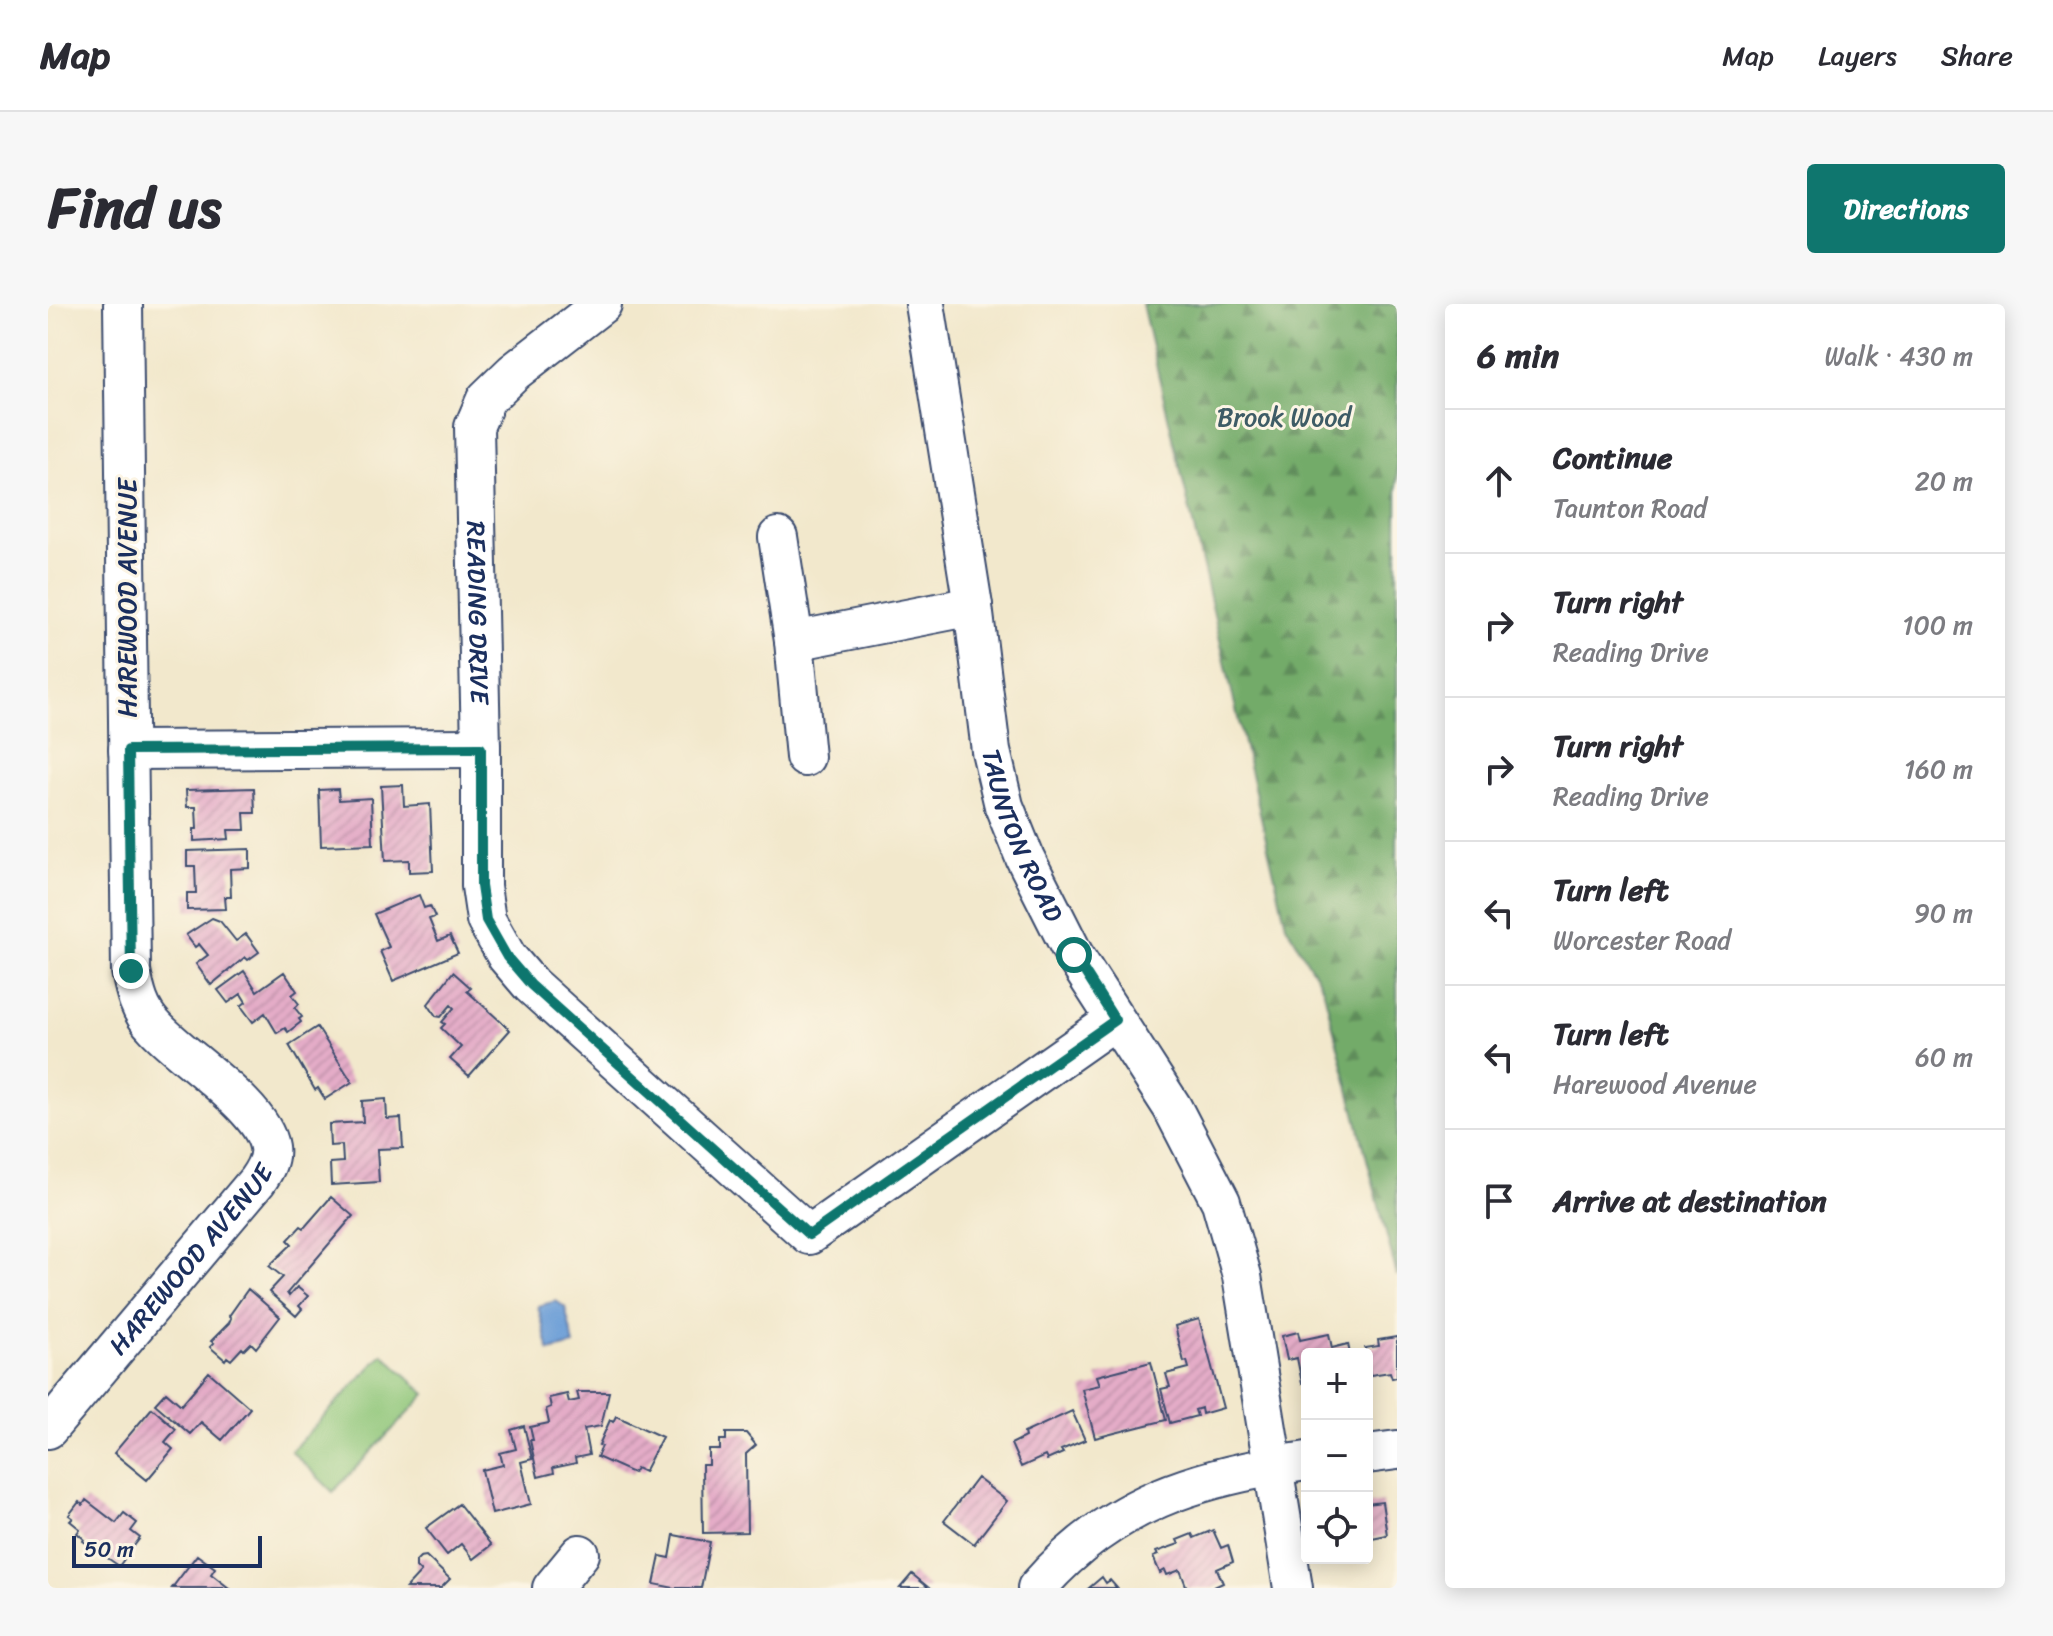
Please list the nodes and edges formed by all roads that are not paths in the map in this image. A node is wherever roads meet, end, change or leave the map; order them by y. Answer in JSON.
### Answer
{"nodes":[{"id":1,"x":123,"y":304,"type":"edge"},
{"id":2,"x":602,"y":304,"type":"edge"},
{"id":3,"x":925,"y":304,"type":"edge"},
{"id":4,"x":777,"y":538,"type":"dead end"},
{"id":5,"x":973,"y":606,"type":"junction"},
{"id":6,"x":794,"y":641,"type":"junction"},
{"id":7,"x":481,"y":748,"type":"junction"},
{"id":8,"x":128,"y":750,"type":"junction"},
{"id":9,"x":804,"y":757,"type":"dead end"},
{"id":10,"x":1115,"y":1020,"type":"junction"},
{"id":11,"x":48,"y":1429,"type":"edge"},
{"id":12,"x":1397,"y":1450,"type":"edge"},
{"id":13,"x":1373,"y":1453,"type":"edge"},
{"id":14,"x":1290,"y":1463,"type":"edge"},
{"id":15,"x":580,"y":1554,"type":"dead end"},
{"id":16,"x":552,"y":1588,"type":"edge"},
{"id":17,"x":1037,"y":1588,"type":"edge"},
{"id":18,"x":1293,"y":1588,"type":"edge"}],
"edges":[{"from":1,"to":8,"type":"street","name":"HAREWOOD AVENUE"},
{"from":2,"to":7,"type":"street","name":"READING DRIVE"},
{"from":3,"to":5,"type":"street","name":"TAUNTON ROAD"},
{"from":4,"to":6,"type":"street"},
{"from":5,"to":6,"type":"street"},
{"from":5,"to":10,"type":"street","name":"TAUNTON ROAD"},
{"from":6,"to":9,"type":"street"},
{"from":7,"to":8,"type":"street"},
{"from":7,"to":10,"type":"street","name":"READING DRIVE"},
{"from":8,"to":11,"type":"street","name":"HAREWOOD AVENUE"},
{"from":10,"to":14,"type":"street","name":"TAUNTON ROAD"},
{"from":12,"to":13,"type":"street"},
{"from":14,"to":17,"type":"street"},
{"from":14,"to":18,"type":"street","name":"TAUNTON ROAD"},
{"from":15,"to":16,"type":"street"}]}
